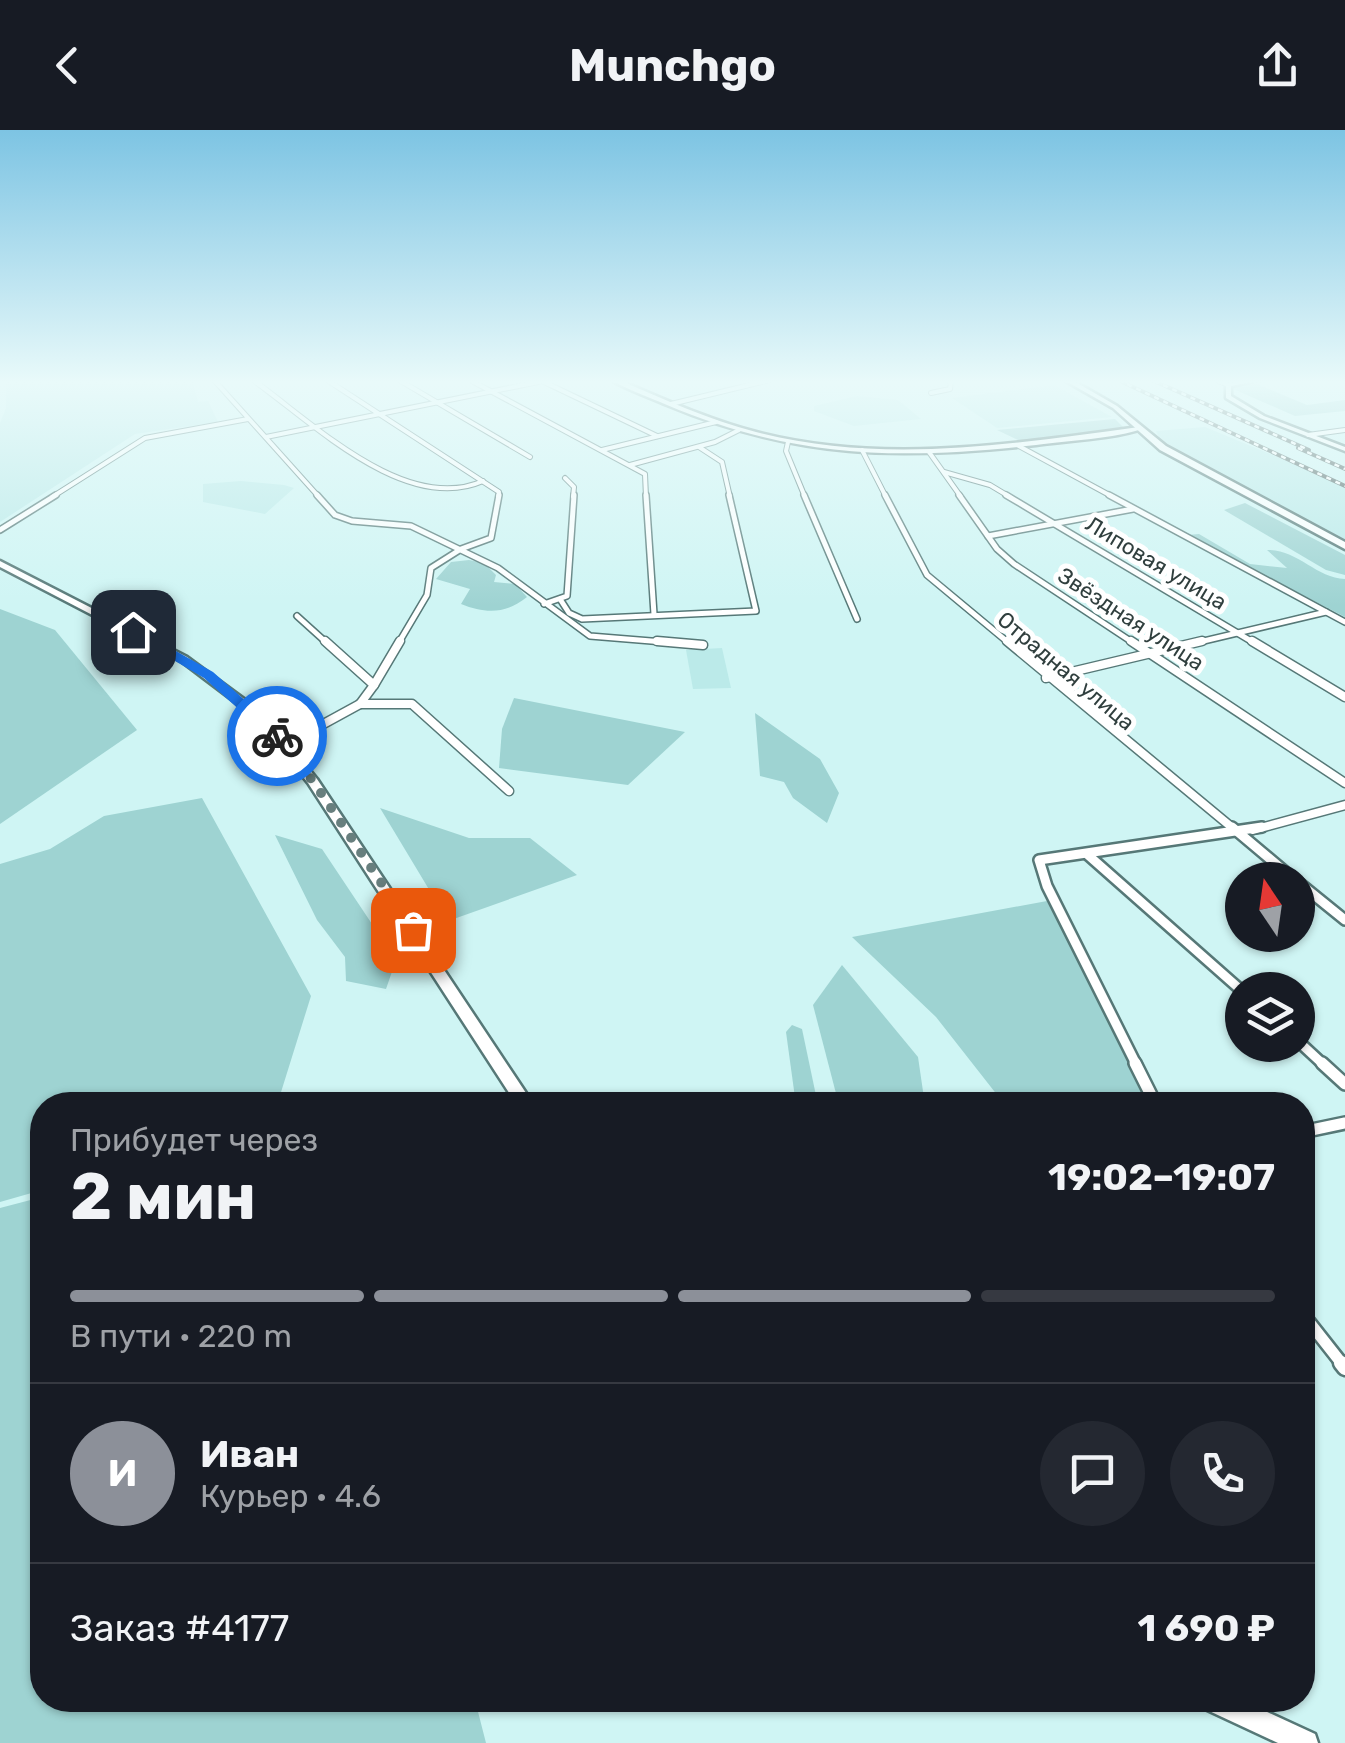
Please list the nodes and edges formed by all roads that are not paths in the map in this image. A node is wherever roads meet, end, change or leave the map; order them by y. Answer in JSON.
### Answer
{"nodes":[{"id":1,"x":118,"y":455,"type":"edge"},
{"id":2,"x":282,"y":455,"type":"edge"},
{"id":3,"x":359,"y":455,"type":"edge"},
{"id":4,"x":444,"y":455,"type":"edge"},
{"id":5,"x":525,"y":455,"type":"edge"},
{"id":6,"x":611,"y":455,"type":"edge"},
{"id":7,"x":667,"y":455,"type":"edge"},
{"id":8,"x":711,"y":455,"type":"edge"},
{"id":9,"x":788,"y":455,"type":"edge"},
{"id":10,"x":865,"y":455,"type":"edge"},
{"id":11,"x":932,"y":455,"type":"edge"},
{"id":12,"x":1036,"y":455,"type":"edge"},
{"id":13,"x":1179,"y":455,"type":"edge"},
{"id":14,"x":530,"y":458,"type":"dead end"},
{"id":15,"x":630,"y":465,"type":"junction"},
{"id":16,"x":944,"y":472,"type":"junction"},
{"id":17,"x":565,"y":478,"type":"dead end"},
{"id":18,"x":483,"y":481,"type":"junction"},
{"id":19,"x":1134,"y":509,"type":"junction"},
{"id":20,"x":1057,"y":524,"type":"junction"},
{"id":21,"x":0,"y":530,"type":"edge"},
{"id":22,"x":988,"y":536,"type":"junction"},
{"id":23,"x":1345,"y":546,"type":"edge"},
{"id":24,"x":460,"y":549,"type":"junction"},
{"id":25,"x":0,"y":564,"type":"edge"},
{"id":26,"x":560,"y":599,"type":"junction"},
{"id":27,"x":544,"y":604,"type":"junction"},
{"id":28,"x":1326,"y":612,"type":"junction"},
{"id":29,"x":654,"y":614,"type":"junction"},
{"id":30,"x":296,"y":616,"type":"dead end"},
{"id":31,"x":858,"y":620,"type":"dead end"},
{"id":32,"x":1345,"y":622,"type":"edge"},
{"id":33,"x":1238,"y":633,"type":"junction"},
{"id":34,"x":704,"y":645,"type":"dead end"},
{"id":35,"x":1151,"y":654,"type":"junction"},
{"id":36,"x":1046,"y":678,"type":"junction"},
{"id":37,"x":374,"y":685,"type":"junction"},
{"id":38,"x":1345,"y":698,"type":"edge"},
{"id":39,"x":360,"y":704,"type":"junction"},
{"id":40,"x":284,"y":744,"type":"junction"},
{"id":41,"x":1345,"y":783,"type":"edge"},
{"id":42,"x":509,"y":791,"type":"dead end"},
{"id":43,"x":1345,"y":805,"type":"edge"},
{"id":44,"x":1238,"y":834,"type":"junction"},
{"id":45,"x":1088,"y":854,"type":"junction"},
{"id":46,"x":1273,"y":862,"type":"edge"},
{"id":47,"x":1315,"y":896,"type":"edge"},
{"id":48,"x":1345,"y":920,"type":"edge"},
{"id":49,"x":1225,"y":975,"type":"edge"},
{"id":50,"x":1315,"y":1057,"type":"edge"},
{"id":51,"x":1345,"y":1084,"type":"edge"},
{"id":52,"x":517,"y":1092,"type":"edge"},
{"id":53,"x":1150,"y":1092,"type":"edge"},
{"id":54,"x":1345,"y":1123,"type":"edge"},
{"id":55,"x":1315,"y":1129,"type":"edge"},
{"id":56,"x":1315,"y":1330,"type":"edge"},
{"id":57,"x":1345,"y":1368,"type":"edge"},
{"id":58,"x":1240,"y":1712,"type":"edge"},
{"id":59,"x":1306,"y":1743,"type":"edge"}],
"edges":[{"from":1,"to":21,"type":"street"},
{"from":2,"to":24,"type":"street"},
{"from":3,"to":18,"type":"street"},
{"from":4,"to":18,"type":"street"},
{"from":5,"to":14,"type":"street"},
{"from":6,"to":15,"type":"street"},
{"from":7,"to":15,"type":"street"},
{"from":8,"to":29,"type":"street"},
{"from":9,"to":31,"type":"street"},
{"from":10,"to":36,"type":"street","name":"Отрадная улица"},
{"from":11,"to":16,"type":"street","name":"Звёздная улица"},
{"from":12,"to":19,"type":"street"},
{"from":13,"to":23,"type":"main road"},
{"from":15,"to":29,"type":"street"},
{"from":16,"to":20,"type":"street","name":"Липовая улица"},
{"from":16,"to":22,"type":"street","name":"Звёздная улица"},
{"from":17,"to":26,"type":"street"},
{"from":18,"to":24,"type":"street"},
{"from":19,"to":20,"type":"street"},
{"from":19,"to":28,"type":"street"},
{"from":20,"to":22,"type":"street"},
{"from":20,"to":33,"type":"street","name":"Липовая улица"},
{"from":22,"to":35,"type":"street","name":"Звёздная улица"},
{"from":24,"to":27,"type":"street"},
{"from":24,"to":37,"type":"street"},
{"from":25,"to":40,"type":"street"},
{"from":26,"to":27,"type":"street"},
{"from":26,"to":29,"type":"street"},
{"from":27,"to":34,"type":"street"},
{"from":28,"to":32,"type":"street"},
{"from":28,"to":33,"type":"street"},
{"from":30,"to":37,"type":"street"},
{"from":33,"to":35,"type":"street"},
{"from":33,"to":38,"type":"street","name":"Липовая улица"},
{"from":35,"to":36,"type":"street"},
{"from":35,"to":41,"type":"street","name":"Звёздная улица"},
{"from":36,"to":44,"type":"street","name":"Отрадная улица"},
{"from":37,"to":39,"type":"street"},
{"from":39,"to":40,"type":"street"},
{"from":39,"to":42,"type":"street"},
{"from":40,"to":52,"type":"street"},
{"from":43,"to":44,"type":"street"},
{"from":44,"to":45,"type":"street"},
{"from":44,"to":46,"type":"street","name":"Отрадная улица"},
{"from":45,"to":49,"type":"street"},
{"from":45,"to":53,"type":"street"},
{"from":47,"to":48,"type":"street","name":"Отрадная улица"},
{"from":50,"to":51,"type":"street"},
{"from":54,"to":55,"type":"street"},
{"from":56,"to":57,"type":"street"},
{"from":58,"to":59,"type":"street"}]}
